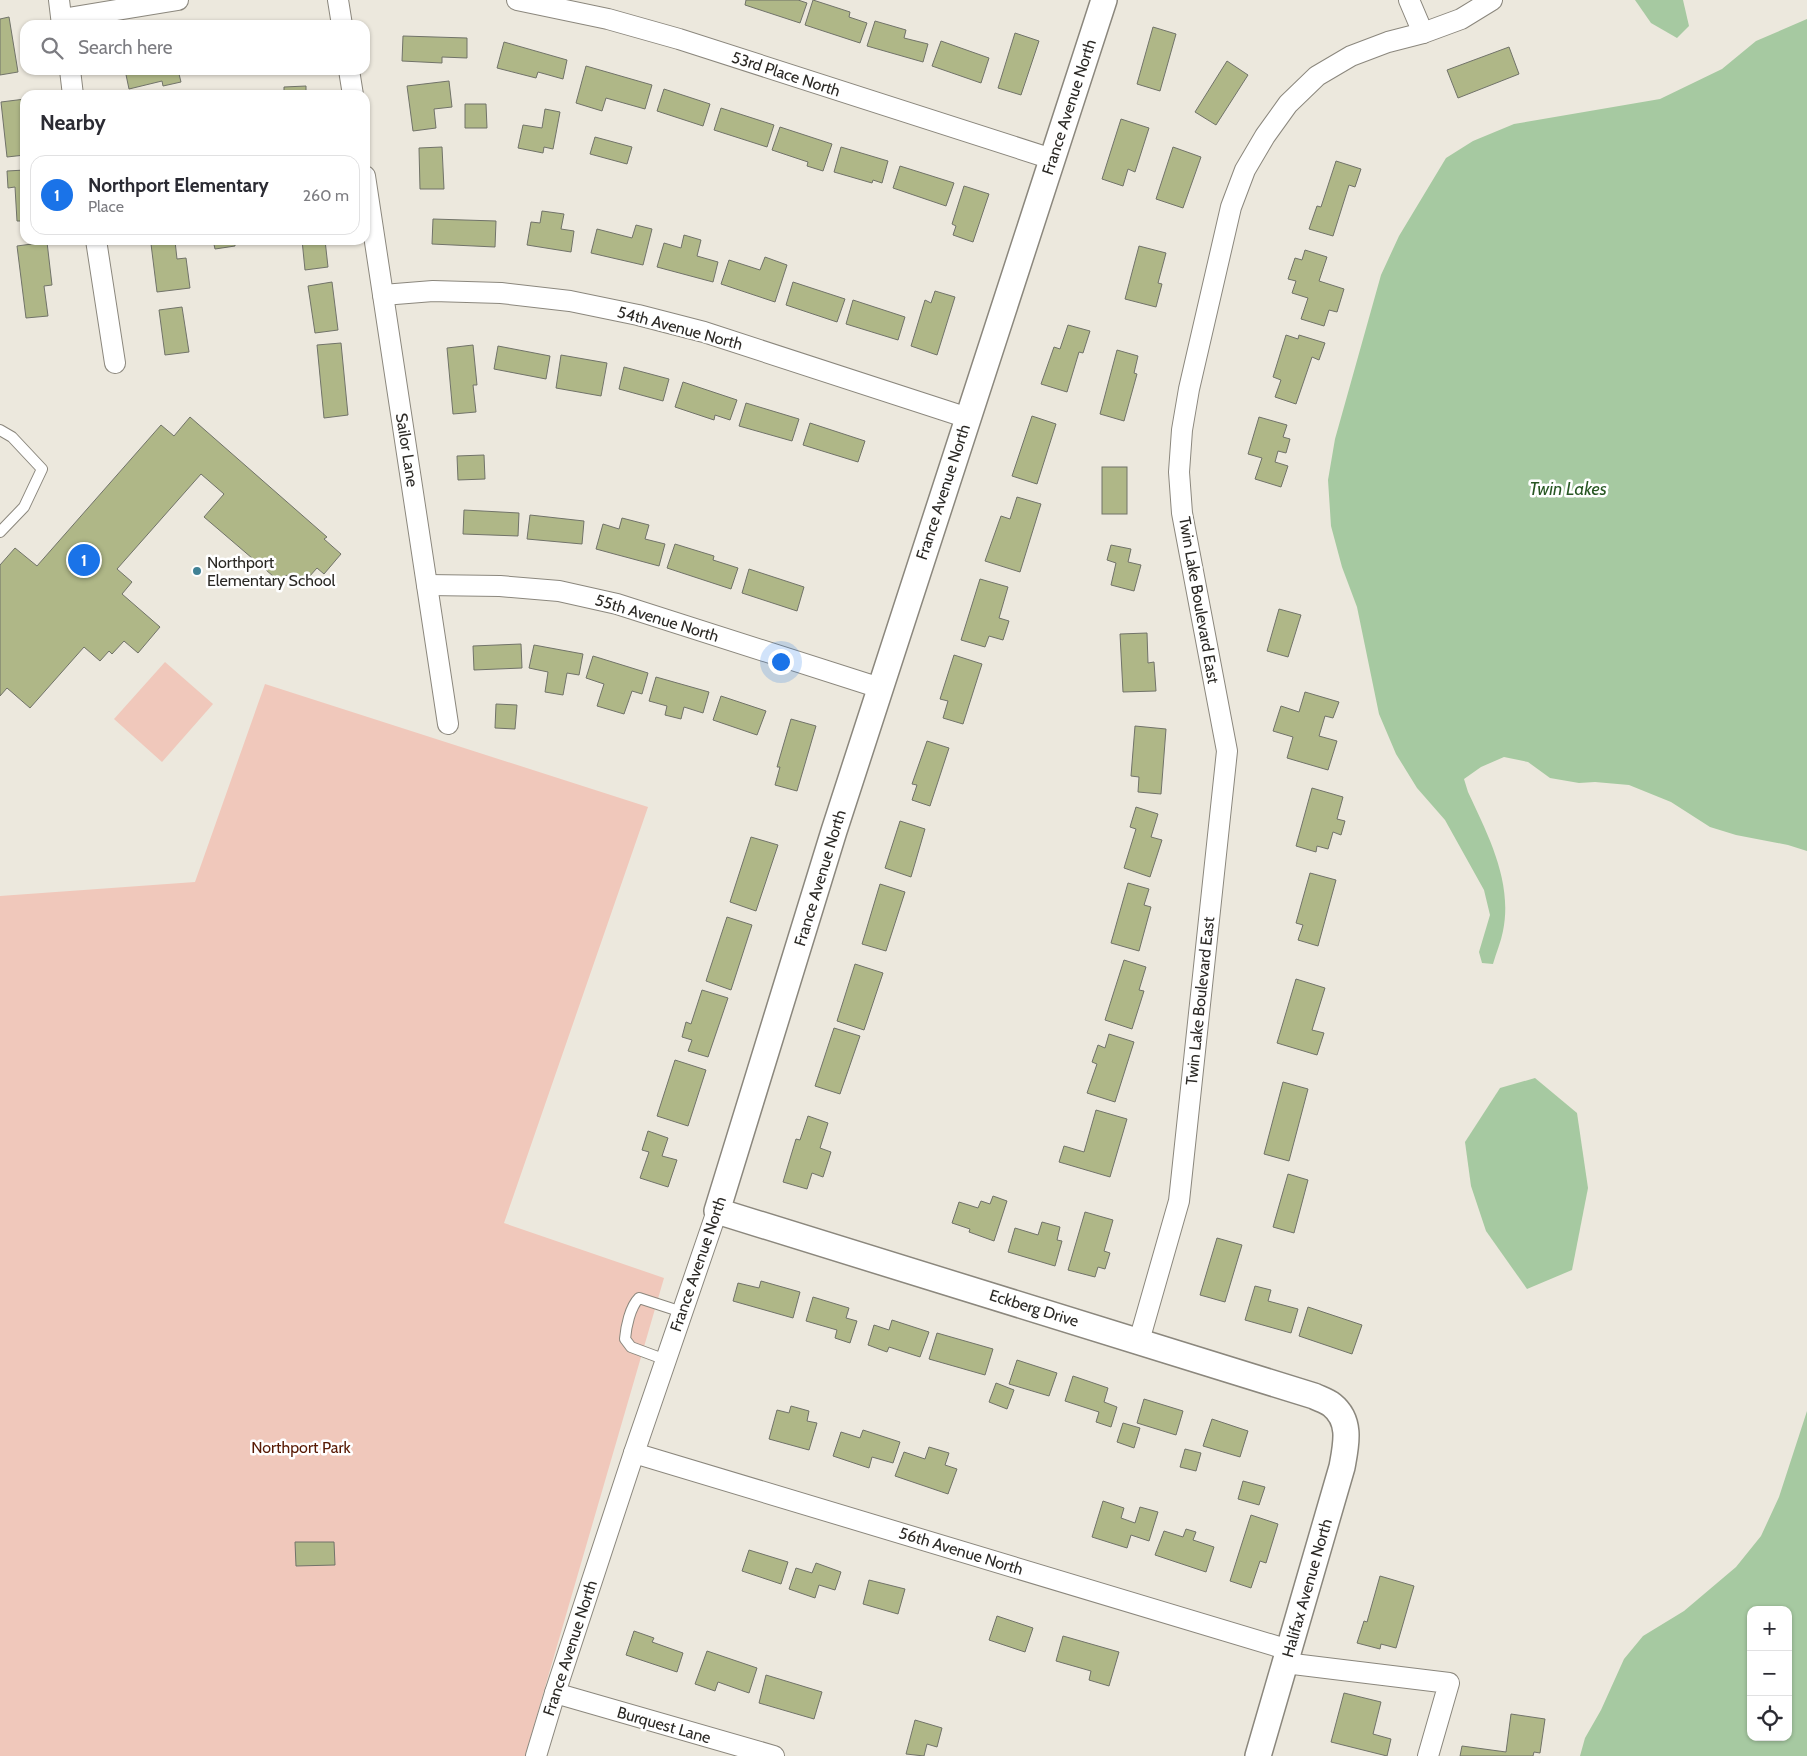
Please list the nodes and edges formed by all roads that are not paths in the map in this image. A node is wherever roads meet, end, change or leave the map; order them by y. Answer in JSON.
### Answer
{"nodes":[{"id":1,"x":178,"y":0,"type":"edge"},
{"id":2,"x":338,"y":0,"type":"edge"},
{"id":3,"x":517,"y":0,"type":"edge"},
{"id":4,"x":1104,"y":0,"type":"edge"},
{"id":5,"x":1409,"y":0,"type":"edge"},
{"id":6,"x":1492,"y":0,"type":"edge"},
{"id":7,"x":61,"y":15,"type":"edge"},
{"id":8,"x":341,"y":20,"type":"edge"},
{"id":9,"x":1424,"y":33,"type":"junction"},
{"id":10,"x":71,"y":75,"type":"edge"},
{"id":11,"x":350,"y":75,"type":"edge"},
{"id":12,"x":72,"y":90,"type":"edge"},
{"id":13,"x":352,"y":90,"type":"edge"},
{"id":14,"x":1052,"y":160,"type":"junction"},
{"id":15,"x":370,"y":209,"type":"edge"},
{"id":16,"x":97,"y":245,"type":"edge"},
{"id":17,"x":383,"y":295,"type":"junction"},
{"id":18,"x":115,"y":363,"type":"dead end"},
{"id":19,"x":968,"y":418,"type":"junction"},
{"id":20,"x":0,"y":430,"type":"edge"},
{"id":21,"x":0,"y":532,"type":"edge"},
{"id":22,"x":427,"y":585,"type":"junction"},
{"id":23,"x":880,"y":688,"type":"junction"},
{"id":24,"x":448,"y":724,"type":"dead end"},
{"id":25,"x":717,"y":1211,"type":"junction"},
{"id":26,"x":682,"y":1312,"type":"junction"},
{"id":27,"x":1139,"y":1341,"type":"junction"},
{"id":28,"x":666,"y":1360,"type":"junction"},
{"id":29,"x":1343,"y":1418,"type":"joint"},
{"id":30,"x":634,"y":1453,"type":"junction"},
{"id":31,"x":1287,"y":1656,"type":"junction"},
{"id":32,"x":555,"y":1693,"type":"junction"},
{"id":33,"x":536,"y":1756,"type":"edge"},
{"id":34,"x":774,"y":1756,"type":"edge"},
{"id":35,"x":1258,"y":1756,"type":"edge"},
{"id":36,"x":1428,"y":1756,"type":"edge"}],
"edges":[{"from":1,"to":7,"type":"street"},
{"from":2,"to":8,"type":"street"},
{"from":3,"to":14,"type":"street","name":"53rd Place North"},
{"from":4,"to":14,"type":"street","name":"France Avenue North"},
{"from":5,"to":9,"type":"street"},
{"from":6,"to":9,"type":"street","name":"Twin Lake Boulevard East"},
{"from":9,"to":27,"type":"street","name":"Twin Lake Boulevard East"},
{"from":10,"to":12,"type":"street"},
{"from":11,"to":13,"type":"street"},
{"from":14,"to":19,"type":"street","name":"France Avenue North"},
{"from":15,"to":17,"type":"street","name":"Sailor Lane"},
{"from":16,"to":18,"type":"street"},
{"from":17,"to":19,"type":"street","name":"54th Avenue North"},
{"from":17,"to":22,"type":"street","name":"Sailor Lane"},
{"from":19,"to":23,"type":"street","name":"France Avenue North"},
{"from":20,"to":21,"type":"lane"},
{"from":22,"to":23,"type":"street","name":"55th Avenue North"},
{"from":22,"to":24,"type":"street","name":"Sailor Lane"},
{"from":23,"to":25,"type":"street","name":"France Avenue North"},
{"from":25,"to":26,"type":"street","name":"France Avenue North"},
{"from":25,"to":27,"type":"street","name":"Eckberg Drive"},
{"from":26,"to":28,"type":"street","name":"France Avenue North"},
{"from":26,"to":28,"type":"lane"},
{"from":27,"to":29,"type":"street","name":"Eckberg Drive"},
{"from":28,"to":30,"type":"street","name":"France Avenue North"},
{"from":29,"to":31,"type":"street","name":"Halifax Avenue North"},
{"from":30,"to":31,"type":"street","name":"56th Avenue North"},
{"from":30,"to":32,"type":"street","name":"France Avenue North"},
{"from":31,"to":35,"type":"street","name":"Halifax Avenue North"},
{"from":31,"to":36,"type":"street","name":"56th Avenue North"},
{"from":32,"to":33,"type":"street","name":"France Avenue North"},
{"from":32,"to":34,"type":"street","name":"Burquest Lane"}]}
